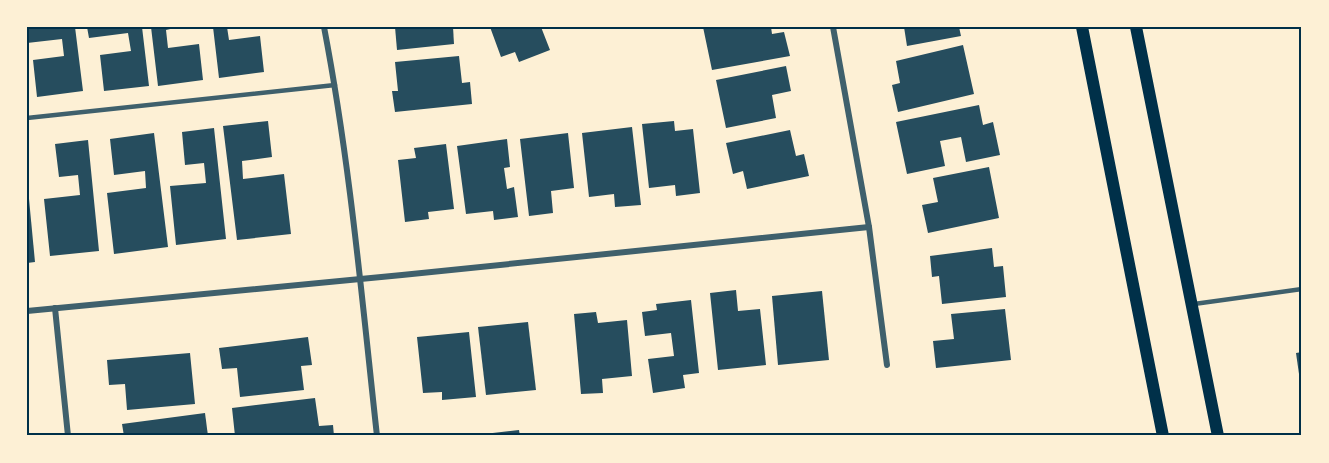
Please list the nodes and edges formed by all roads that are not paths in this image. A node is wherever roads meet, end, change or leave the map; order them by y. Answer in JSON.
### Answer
{"nodes":[{"id":1,"x":324,"y":27,"type":"edge"},
{"id":2,"x":833,"y":27,"type":"edge"},
{"id":3,"x":1082,"y":27,"type":"edge"},
{"id":4,"x":1136,"y":27,"type":"edge"},
{"id":5,"x":335,"y":85,"type":"junction"},
{"id":6,"x":27,"y":118,"type":"edge"},
{"id":7,"x":869,"y":227,"type":"junction"},
{"id":8,"x":360,"y":279,"type":"junction"},
{"id":9,"x":1302,"y":289,"type":"edge"},
{"id":10,"x":1191,"y":304,"type":"junction"},
{"id":11,"x":55,"y":308,"type":"junction"},
{"id":12,"x":27,"y":311,"type":"edge"},
{"id":13,"x":887,"y":366,"type":"dead end"},
{"id":14,"x":68,"y":436,"type":"edge"},
{"id":15,"x":377,"y":436,"type":"edge"},
{"id":16,"x":1163,"y":436,"type":"edge"},
{"id":17,"x":1218,"y":436,"type":"edge"}],
"edges":[{"from":1,"to":5,"type":"street"},
{"from":2,"to":7,"type":"street"},
{"from":3,"to":16,"type":"main road"},
{"from":4,"to":10,"type":"main road"},
{"from":5,"to":6,"type":"lane"},
{"from":5,"to":8,"type":"street"},
{"from":7,"to":8,"type":"street"},
{"from":7,"to":13,"type":"street"},
{"from":8,"to":11,"type":"street"},
{"from":8,"to":15,"type":"street"},
{"from":9,"to":10,"type":"lane"},
{"from":10,"to":17,"type":"main road"},
{"from":11,"to":12,"type":"street"},
{"from":11,"to":14,"type":"street"}]}
